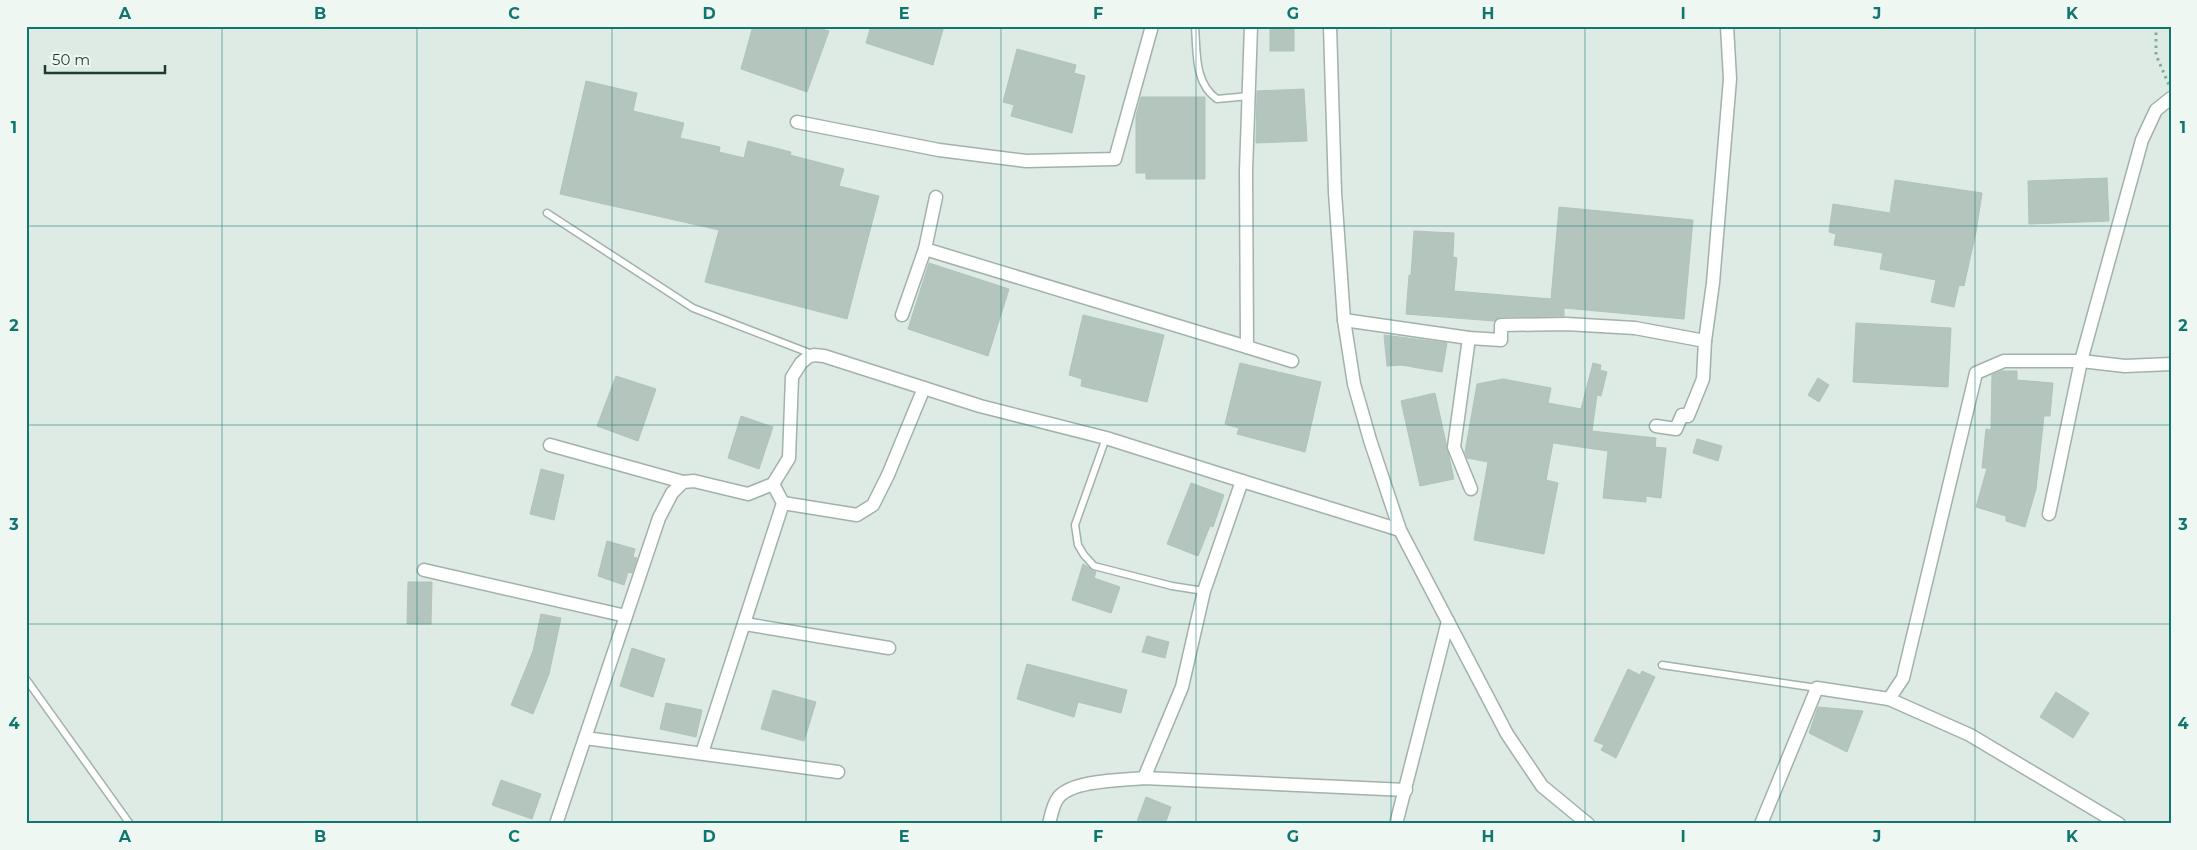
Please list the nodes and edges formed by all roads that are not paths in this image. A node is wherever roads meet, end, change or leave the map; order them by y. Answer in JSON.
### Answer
{"nodes":[{"id":1,"x":1152,"y":26,"type":"edge"},
{"id":2,"x":1195,"y":26,"type":"edge"},
{"id":3,"x":1251,"y":26,"type":"edge"},
{"id":4,"x":1330,"y":26,"type":"edge"},
{"id":5,"x":1727,"y":26,"type":"edge"},
{"id":6,"x":1249,"y":96,"type":"junction"},
{"id":7,"x":2171,"y":98,"type":"edge"},
{"id":8,"x":797,"y":122,"type":"dead end"},
{"id":9,"x":936,"y":198,"type":"dead end"},
{"id":10,"x":547,"y":213,"type":"dead end"},
{"id":11,"x":925,"y":249,"type":"junction"},
{"id":12,"x":902,"y":315,"type":"dead end"},
{"id":13,"x":1344,"y":320,"type":"junction"},
{"id":14,"x":1469,"y":338,"type":"junction"},
{"id":15,"x":1705,"y":341,"type":"junction"},
{"id":16,"x":1247,"y":347,"type":"junction"},
{"id":17,"x":814,"y":355,"type":"junction"},
{"id":18,"x":1292,"y":361,"type":"dead end"},
{"id":19,"x":2081,"y":361,"type":"junction"},
{"id":20,"x":2171,"y":364,"type":"edge"},
{"id":21,"x":924,"y":388,"type":"junction"},
{"id":22,"x":1656,"y":426,"type":"dead end"},
{"id":23,"x":1106,"y":438,"type":"junction"},
{"id":24,"x":550,"y":445,"type":"dead end"},
{"id":25,"x":1242,"y":481,"type":"junction"},
{"id":26,"x":683,"y":482,"type":"junction"},
{"id":27,"x":773,"y":484,"type":"junction"},
{"id":28,"x":1471,"y":489,"type":"dead end"},
{"id":29,"x":783,"y":502,"type":"junction"},
{"id":30,"x":2049,"y":514,"type":"dead end"},
{"id":31,"x":1400,"y":530,"type":"junction"},
{"id":32,"x":424,"y":570,"type":"dead end"},
{"id":33,"x":1204,"y":591,"type":"junction"},
{"id":34,"x":626,"y":616,"type":"junction"},
{"id":35,"x":1448,"y":621,"type":"junction"},
{"id":36,"x":745,"y":624,"type":"junction"},
{"id":37,"x":889,"y":648,"type":"dead end"},
{"id":38,"x":1662,"y":665,"type":"dead end"},
{"id":39,"x":26,"y":680,"type":"edge"},
{"id":40,"x":1818,"y":688,"type":"junction"},
{"id":41,"x":1888,"y":699,"type":"junction"},
{"id":42,"x":586,"y":738,"type":"junction"},
{"id":43,"x":702,"y":754,"type":"junction"},
{"id":44,"x":838,"y":772,"type":"dead end"},
{"id":45,"x":1144,"y":778,"type":"junction"},
{"id":46,"x":1406,"y":790,"type":"junction"},
{"id":47,"x":129,"y":823,"type":"edge"},
{"id":48,"x":556,"y":824,"type":"edge"},
{"id":49,"x":1049,"y":824,"type":"edge"},
{"id":50,"x":1396,"y":824,"type":"edge"},
{"id":51,"x":1588,"y":824,"type":"edge"},
{"id":52,"x":1761,"y":824,"type":"edge"},
{"id":53,"x":2118,"y":824,"type":"edge"}],
"edges":[{"from":1,"to":8,"type":"street"},
{"from":2,"to":6,"type":"lane"},
{"from":3,"to":6,"type":"street"},
{"from":4,"to":13,"type":"street"},
{"from":5,"to":15,"type":"street"},
{"from":6,"to":16,"type":"street"},
{"from":7,"to":19,"type":"street"},
{"from":9,"to":11,"type":"street"},
{"from":10,"to":17,"type":"lane"},
{"from":11,"to":12,"type":"street"},
{"from":11,"to":16,"type":"street"},
{"from":13,"to":14,"type":"street"},
{"from":13,"to":31,"type":"street"},
{"from":14,"to":15,"type":"street"},
{"from":14,"to":28,"type":"street"},
{"from":15,"to":22,"type":"street"},
{"from":16,"to":18,"type":"street"},
{"from":17,"to":21,"type":"street"},
{"from":17,"to":27,"type":"street"},
{"from":19,"to":20,"type":"street"},
{"from":19,"to":30,"type":"street"},
{"from":19,"to":41,"type":"street"},
{"from":21,"to":23,"type":"street"},
{"from":21,"to":29,"type":"street"},
{"from":23,"to":25,"type":"street"},
{"from":23,"to":33,"type":"lane"},
{"from":24,"to":26,"type":"street"},
{"from":25,"to":31,"type":"street"},
{"from":25,"to":33,"type":"street"},
{"from":26,"to":27,"type":"street"},
{"from":26,"to":34,"type":"street"},
{"from":27,"to":29,"type":"street"},
{"from":29,"to":36,"type":"street"},
{"from":31,"to":35,"type":"street"},
{"from":32,"to":34,"type":"street"},
{"from":33,"to":45,"type":"street"},
{"from":34,"to":42,"type":"street"},
{"from":35,"to":46,"type":"street"},
{"from":35,"to":51,"type":"street"},
{"from":36,"to":37,"type":"street"},
{"from":36,"to":43,"type":"street"},
{"from":38,"to":40,"type":"lane"},
{"from":39,"to":47,"type":"lane"},
{"from":40,"to":41,"type":"street"},
{"from":40,"to":52,"type":"street"},
{"from":41,"to":53,"type":"street"},
{"from":42,"to":43,"type":"street"},
{"from":42,"to":48,"type":"street"},
{"from":43,"to":44,"type":"street"},
{"from":45,"to":46,"type":"street"},
{"from":45,"to":49,"type":"street"},
{"from":46,"to":50,"type":"street"}]}
